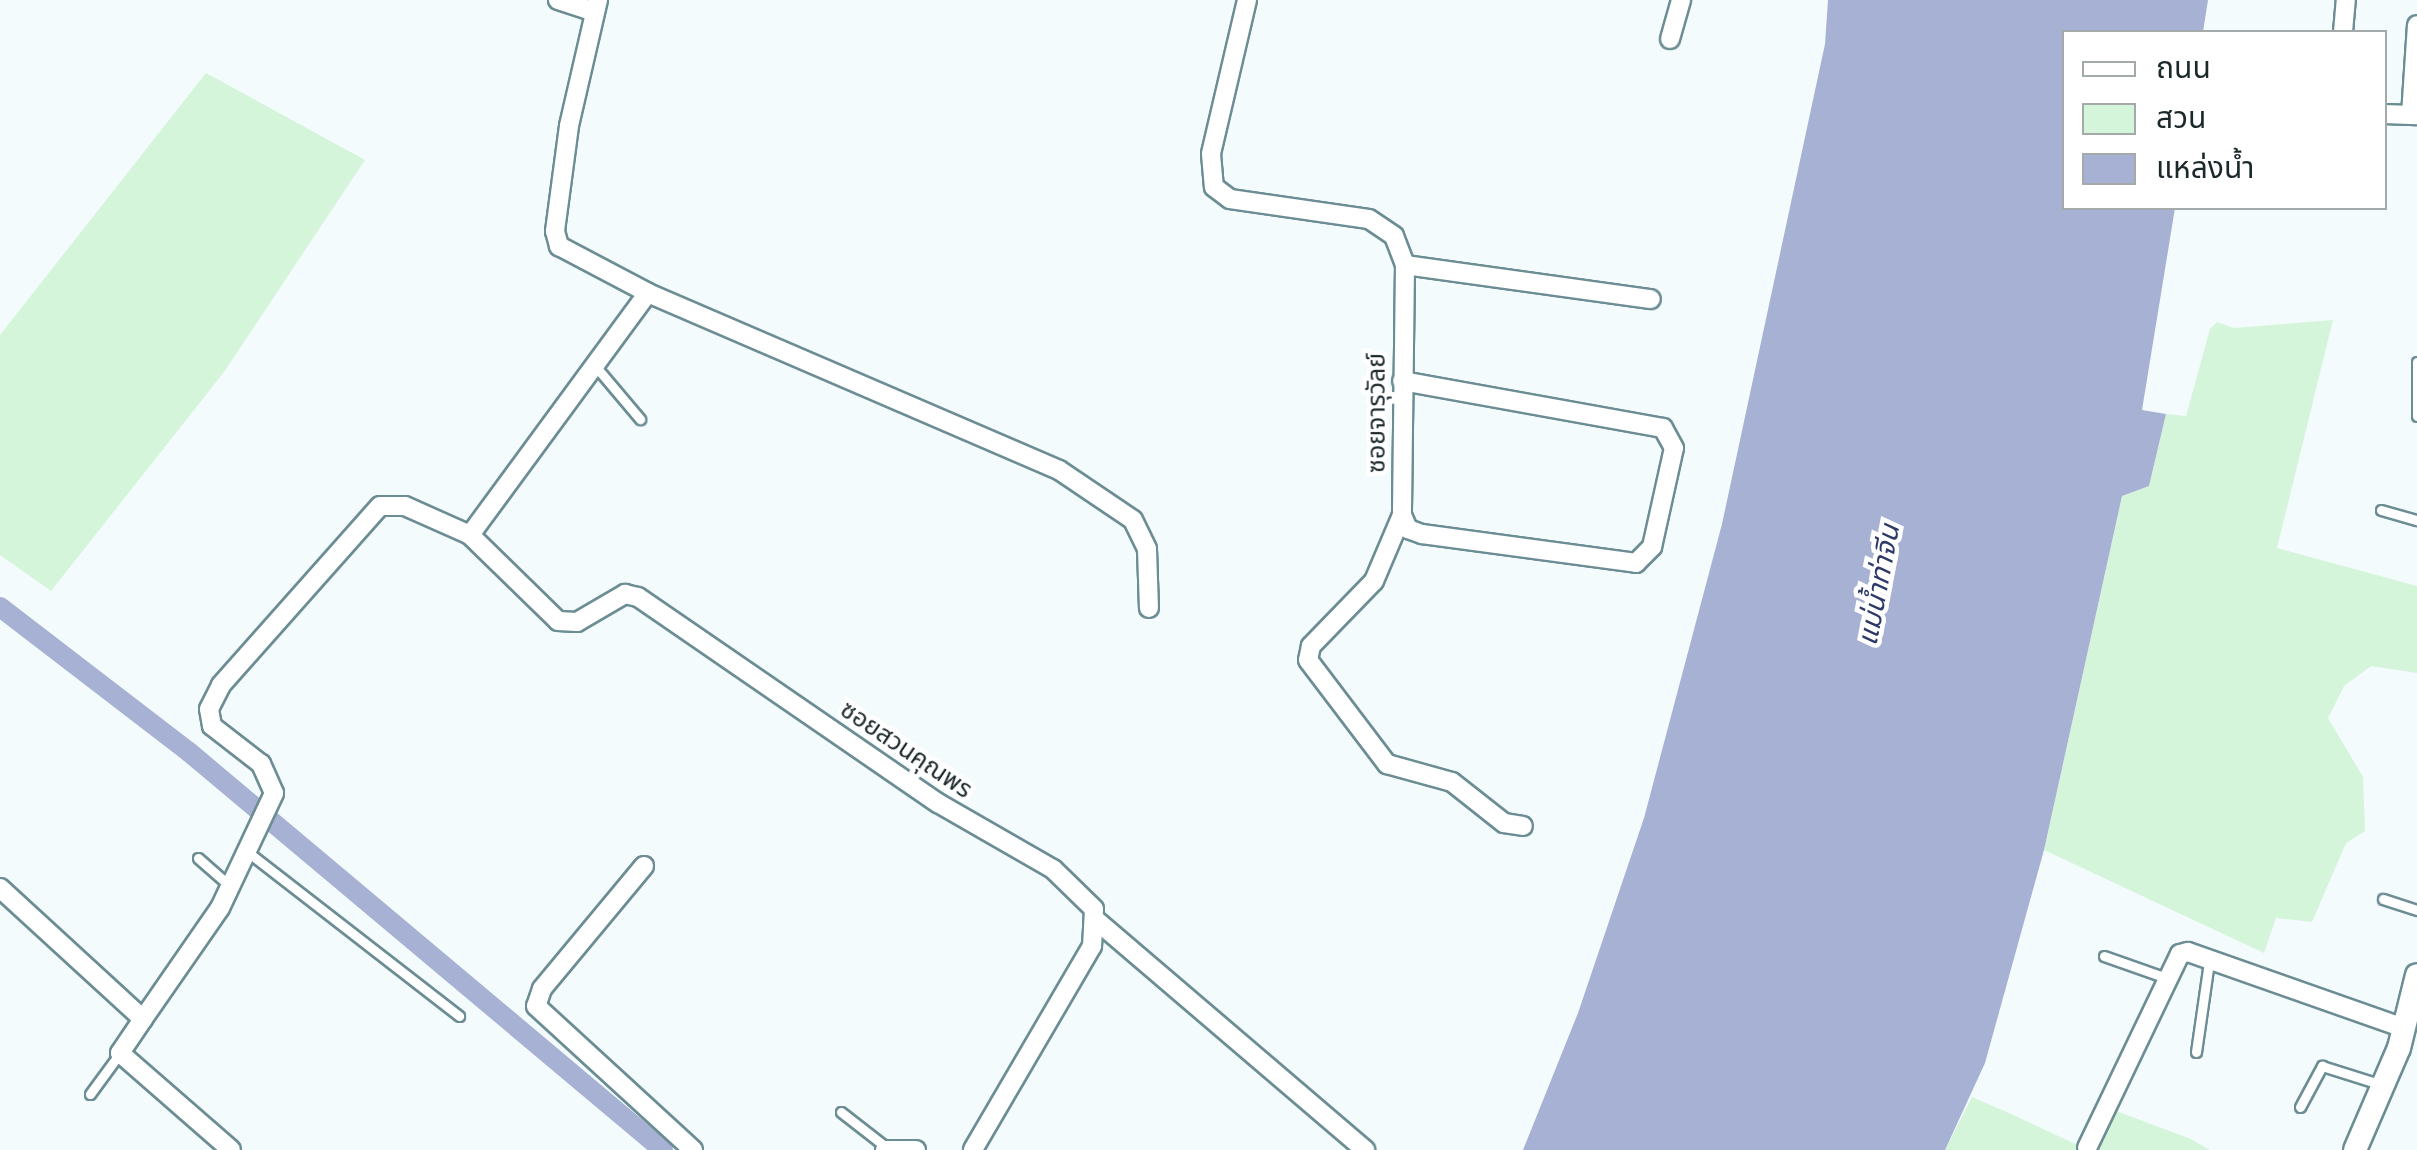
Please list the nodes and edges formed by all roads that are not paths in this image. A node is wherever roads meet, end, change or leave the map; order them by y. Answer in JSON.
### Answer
{"nodes":[{"id":1,"x":558,"y":0,"type":"edge"},
{"id":2,"x":1247,"y":0,"type":"edge"},
{"id":3,"x":1681,"y":0,"type":"edge"},
{"id":4,"x":2346,"y":0,"type":"edge"},
{"id":5,"x":595,"y":5,"type":"edge"},
{"id":6,"x":2417,"y":24,"type":"edge"},
{"id":7,"x":2342,"y":30,"type":"edge"},
{"id":8,"x":1670,"y":40,"type":"dead end"},
{"id":9,"x":2387,"y":114,"type":"edge"},
{"id":10,"x":2414,"y":115,"type":"edge"},
{"id":11,"x":1405,"y":265,"type":"junction"},
{"id":12,"x":648,"y":293,"type":"junction"},
{"id":13,"x":1651,"y":299,"type":"dead end"},
{"id":14,"x":2417,"y":362,"type":"edge"},
{"id":15,"x":597,"y":368,"type":"junction"},
{"id":16,"x":2416,"y":377,"type":"edge"},
{"id":17,"x":1402,"y":382,"type":"junction"},
{"id":18,"x":2417,"y":416,"type":"edge"},
{"id":19,"x":640,"y":418,"type":"dead end"},
{"id":20,"x":2380,"y":510,"type":"dead end"},
{"id":21,"x":1402,"y":515,"type":"junction"},
{"id":22,"x":2417,"y":520,"type":"edge"},
{"id":23,"x":470,"y":535,"type":"junction"},
{"id":24,"x":1149,"y":608,"type":"dead end"},
{"id":25,"x":1522,"y":826,"type":"dead end"},
{"id":26,"x":249,"y":853,"type":"junction"},
{"id":27,"x":198,"y":858,"type":"dead end"},
{"id":28,"x":644,"y":866,"type":"dead end"},
{"id":29,"x":0,"y":888,"type":"edge"},
{"id":30,"x":232,"y":888,"type":"junction"},
{"id":31,"x":2383,"y":899,"type":"dead end"},
{"id":32,"x":2417,"y":910,"type":"edge"},
{"id":33,"x":1097,"y":920,"type":"junction"},
{"id":34,"x":2104,"y":956,"type":"dead end"},
{"id":35,"x":2208,"y":959,"type":"junction"},
{"id":36,"x":2417,"y":975,"type":"edge"},
{"id":37,"x":2164,"y":977,"type":"junction"},
{"id":38,"x":459,"y":1016,"type":"dead end"},
{"id":39,"x":143,"y":1019,"type":"junction"},
{"id":40,"x":2404,"y":1028,"type":"junction"},
{"id":41,"x":2196,"y":1052,"type":"dead end"},
{"id":42,"x":120,"y":1053,"type":"junction"},
{"id":43,"x":2382,"y":1085,"type":"junction"},
{"id":44,"x":90,"y":1094,"type":"dead end"},
{"id":45,"x":2300,"y":1106,"type":"dead end"},
{"id":46,"x":841,"y":1112,"type":"dead end"},
{"id":47,"x":2087,"y":1148,"type":"dead end"},
{"id":48,"x":886,"y":1149,"type":"edge"},
{"id":49,"x":231,"y":1150,"type":"edge"},
{"id":50,"x":693,"y":1150,"type":"edge"},
{"id":51,"x":916,"y":1150,"type":"edge"},
{"id":52,"x":974,"y":1150,"type":"edge"},
{"id":53,"x":1365,"y":1150,"type":"edge"},
{"id":54,"x":2355,"y":1150,"type":"edge"}],
"edges":[{"from":1,"to":5,"type":"street"},
{"from":2,"to":11,"type":"street"},
{"from":3,"to":8,"type":"street"},
{"from":4,"to":7,"type":"street"},
{"from":5,"to":12,"type":"street"},
{"from":6,"to":10,"type":"street"},
{"from":9,"to":10,"type":"street"},
{"from":11,"to":13,"type":"street"},
{"from":11,"to":17,"type":"street","name":"ซอยจารุวัลย์"},
{"from":12,"to":15,"type":"street"},
{"from":12,"to":24,"type":"street"},
{"from":14,"to":16,"type":"lane"},
{"from":15,"to":19,"type":"lane"},
{"from":15,"to":23,"type":"street"},
{"from":16,"to":18,"type":"lane"},
{"from":17,"to":21,"type":"street","name":"ซอยจารุวัลย์"},
{"from":17,"to":21,"type":"street"},
{"from":20,"to":22,"type":"lane"},
{"from":21,"to":25,"type":"street","name":"ซอยจารุวัลย์"},
{"from":23,"to":26,"type":"street","name":"ซอยสวนคุณพร"},
{"from":23,"to":33,"type":"street","name":"ซอยสวนคุณพร"},
{"from":26,"to":30,"type":"street","name":"ซอยสวนคุณพร"},
{"from":26,"to":38,"type":"lane"},
{"from":27,"to":30,"type":"lane"},
{"from":28,"to":50,"type":"street"},
{"from":29,"to":39,"type":"street"},
{"from":30,"to":39,"type":"street","name":"ซอยสวนคุณพร"},
{"from":31,"to":32,"type":"lane"},
{"from":33,"to":52,"type":"street"},
{"from":33,"to":53,"type":"street"},
{"from":34,"to":37,"type":"lane"},
{"from":35,"to":37,"type":"street"},
{"from":35,"to":40,"type":"street"},
{"from":35,"to":41,"type":"lane"},
{"from":36,"to":40,"type":"street"},
{"from":37,"to":47,"type":"street"},
{"from":39,"to":42,"type":"street","name":"ซอยสวนคุณพร"},
{"from":40,"to":43,"type":"street"},
{"from":42,"to":44,"type":"lane"},
{"from":42,"to":49,"type":"street"},
{"from":43,"to":45,"type":"lane"},
{"from":43,"to":54,"type":"street"},
{"from":46,"to":48,"type":"lane"},
{"from":48,"to":51,"type":"street"}]}
